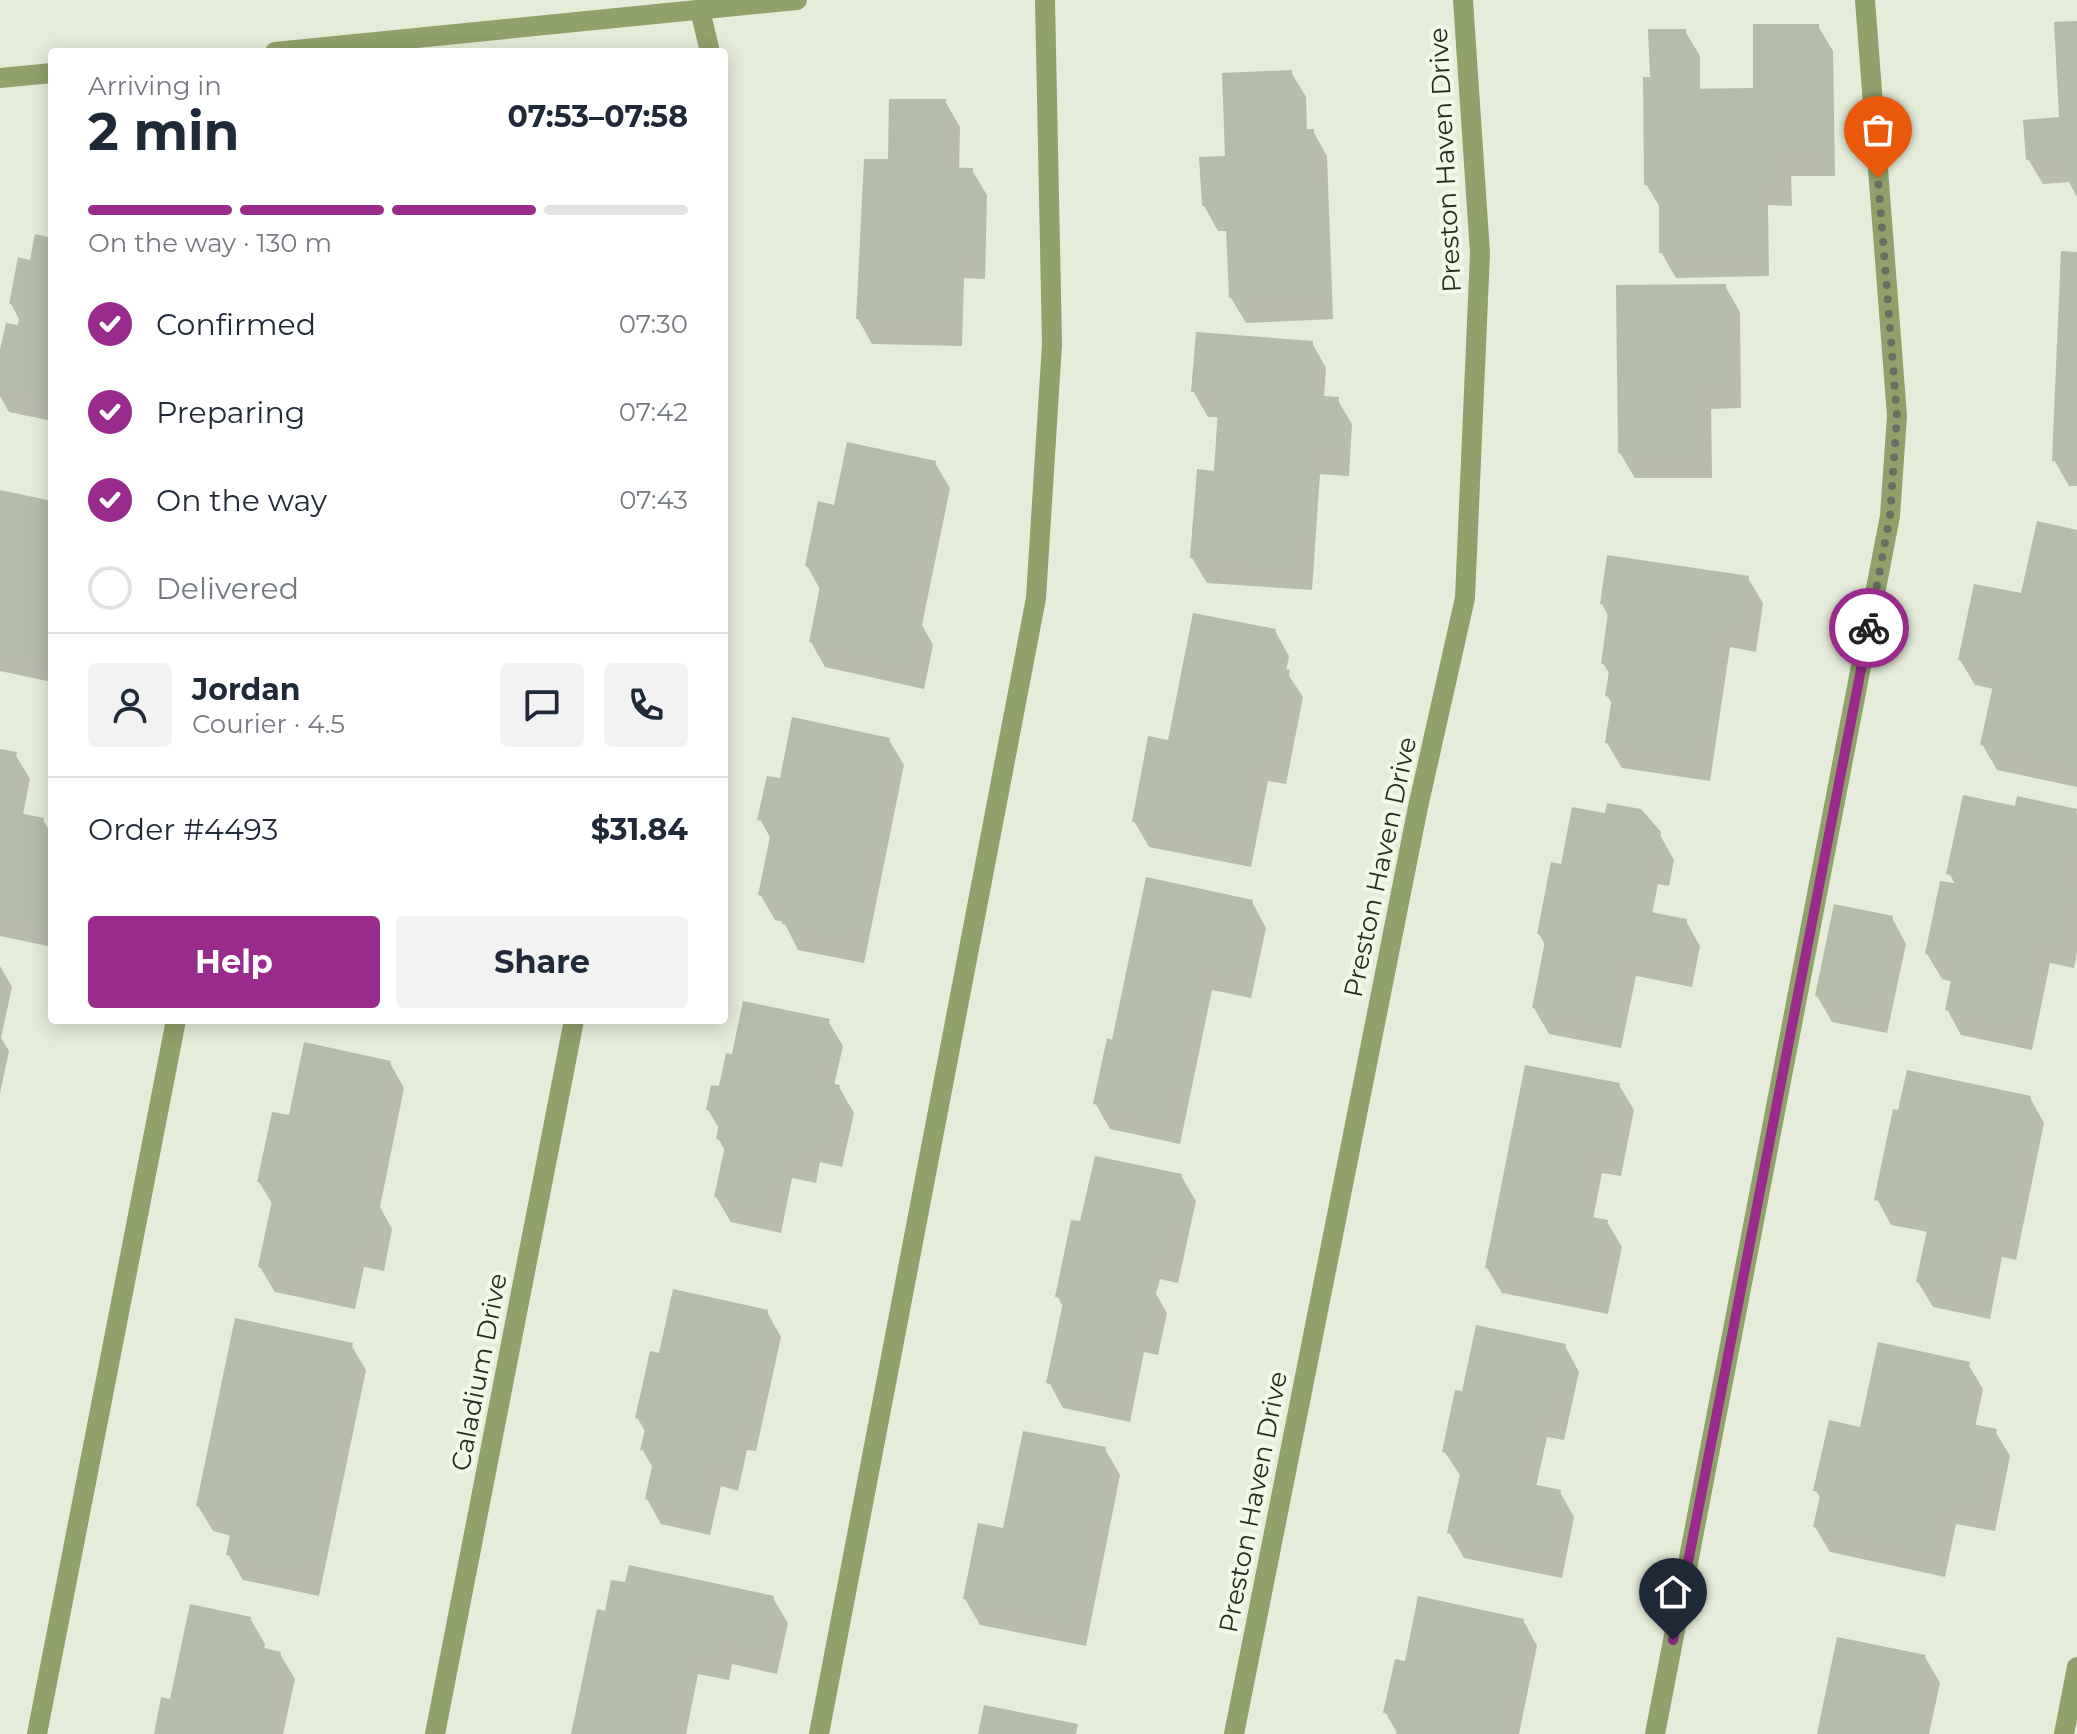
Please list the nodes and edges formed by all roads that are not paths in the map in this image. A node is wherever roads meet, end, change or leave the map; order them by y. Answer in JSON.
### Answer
{"nodes":[{"id":1,"x":797,"y":0,"type":"edge"},
{"id":2,"x":1045,"y":0,"type":"edge"},
{"id":3,"x":1463,"y":0,"type":"edge"},
{"id":4,"x":1865,"y":0,"type":"edge"},
{"id":5,"x":700,"y":10,"type":"junction"},
{"id":6,"x":365,"y":48,"type":"edge"},
{"id":7,"x":709,"y":48,"type":"edge"},
{"id":8,"x":48,"y":73,"type":"edge"},
{"id":9,"x":0,"y":78,"type":"edge"},
{"id":10,"x":175,"y":1024,"type":"edge"},
{"id":11,"x":573,"y":1024,"type":"edge"},
{"id":12,"x":2077,"y":1667,"type":"edge"},
{"id":13,"x":37,"y":1734,"type":"edge"},
{"id":14,"x":435,"y":1734,"type":"edge"},
{"id":15,"x":819,"y":1734,"type":"edge"},
{"id":16,"x":1234,"y":1734,"type":"edge"},
{"id":17,"x":1655,"y":1734,"type":"edge"},
{"id":18,"x":2064,"y":1734,"type":"edge"}],
"edges":[{"from":1,"to":5,"type":"street"},
{"from":2,"to":15,"type":"street"},
{"from":3,"to":16,"type":"street","name":"Preston Haven Drive"},
{"from":4,"to":17,"type":"street"},
{"from":5,"to":6,"type":"street"},
{"from":5,"to":7,"type":"street"},
{"from":8,"to":9,"type":"street"},
{"from":10,"to":13,"type":"street"},
{"from":11,"to":14,"type":"street","name":"Caladium Drive"},
{"from":12,"to":18,"type":"street"}]}
